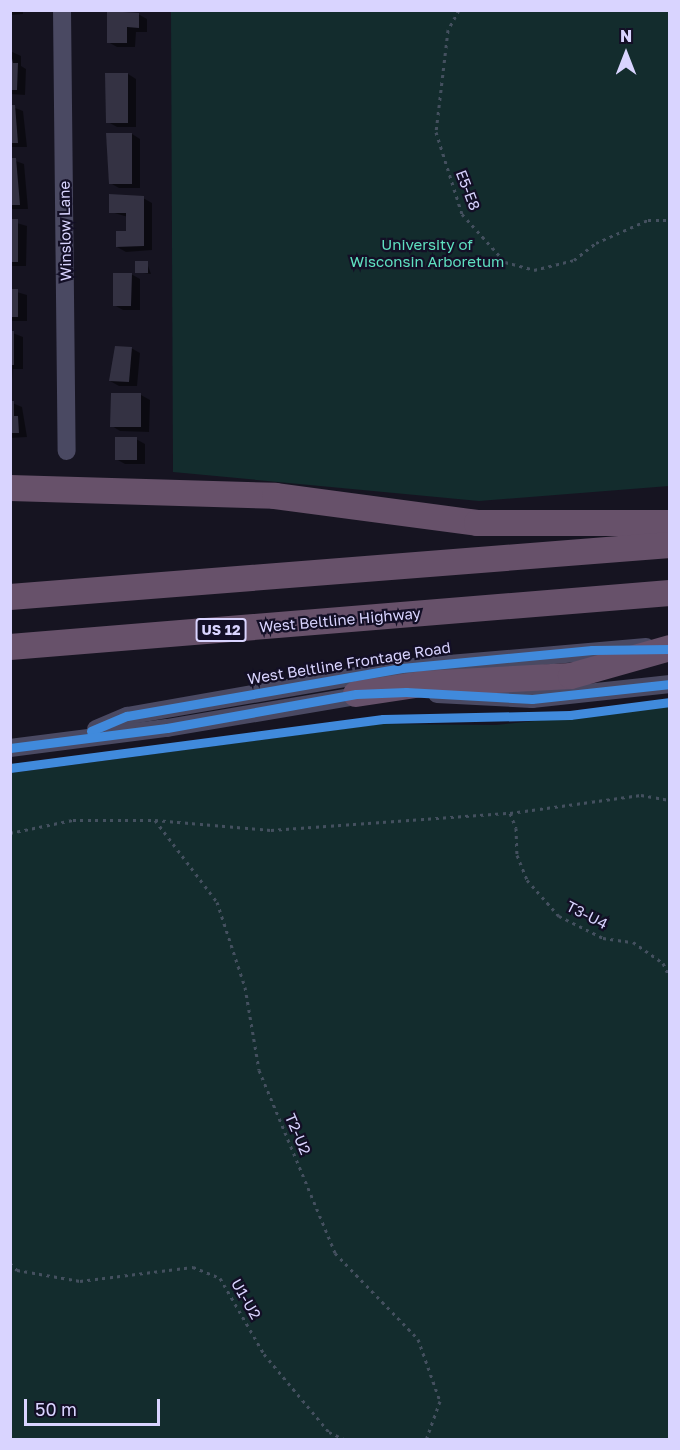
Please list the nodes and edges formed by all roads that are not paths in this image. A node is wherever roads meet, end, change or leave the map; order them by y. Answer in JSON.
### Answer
{"nodes":[{"id":1,"x":62,"y":10,"type":"edge"},
{"id":2,"x":67,"y":451,"type":"dead end"},
{"id":3,"x":10,"y":488,"type":"edge"},
{"id":4,"x":75,"y":492,"type":"junction"},
{"id":5,"x":10,"y":495,"type":"edge"},
{"id":6,"x":669,"y":523,"type":"edge"},
{"id":7,"x":669,"y":545,"type":"edge"},
{"id":8,"x":669,"y":593,"type":"edge"},
{"id":9,"x":10,"y":597,"type":"edge"},
{"id":10,"x":10,"y":647,"type":"edge"},
{"id":11,"x":669,"y":649,"type":"edge"},
{"id":12,"x":669,"y":684,"type":"edge"},
{"id":13,"x":356,"y":694,"type":"junction"},
{"id":14,"x":75,"y":738,"type":"junction"},
{"id":15,"x":10,"y":748,"type":"edge"}],
"edges":[{"from":1,"to":2,"type":"street","name":"Winslow Lane"},
{"from":3,"to":4,"type":"highway"},
{"from":4,"to":5,"type":"highway"},
{"from":4,"to":6,"type":"highway"},
{"from":7,"to":9,"type":"highway"},
{"from":8,"to":10,"type":"highway","name":"West Beltline Highway","number":"US 12"},
{"from":11,"to":13,"type":"highway"},
{"from":11,"to":14,"type":"street","name":"West Beltline Frontage Road"},
{"from":12,"to":13,"type":"street","name":"West Beltline Frontage Road"},
{"from":13,"to":14,"type":"street","name":"West Beltline Frontage Road"},
{"from":14,"to":15,"type":"street","name":"West Beltline Frontage Road"}]}
